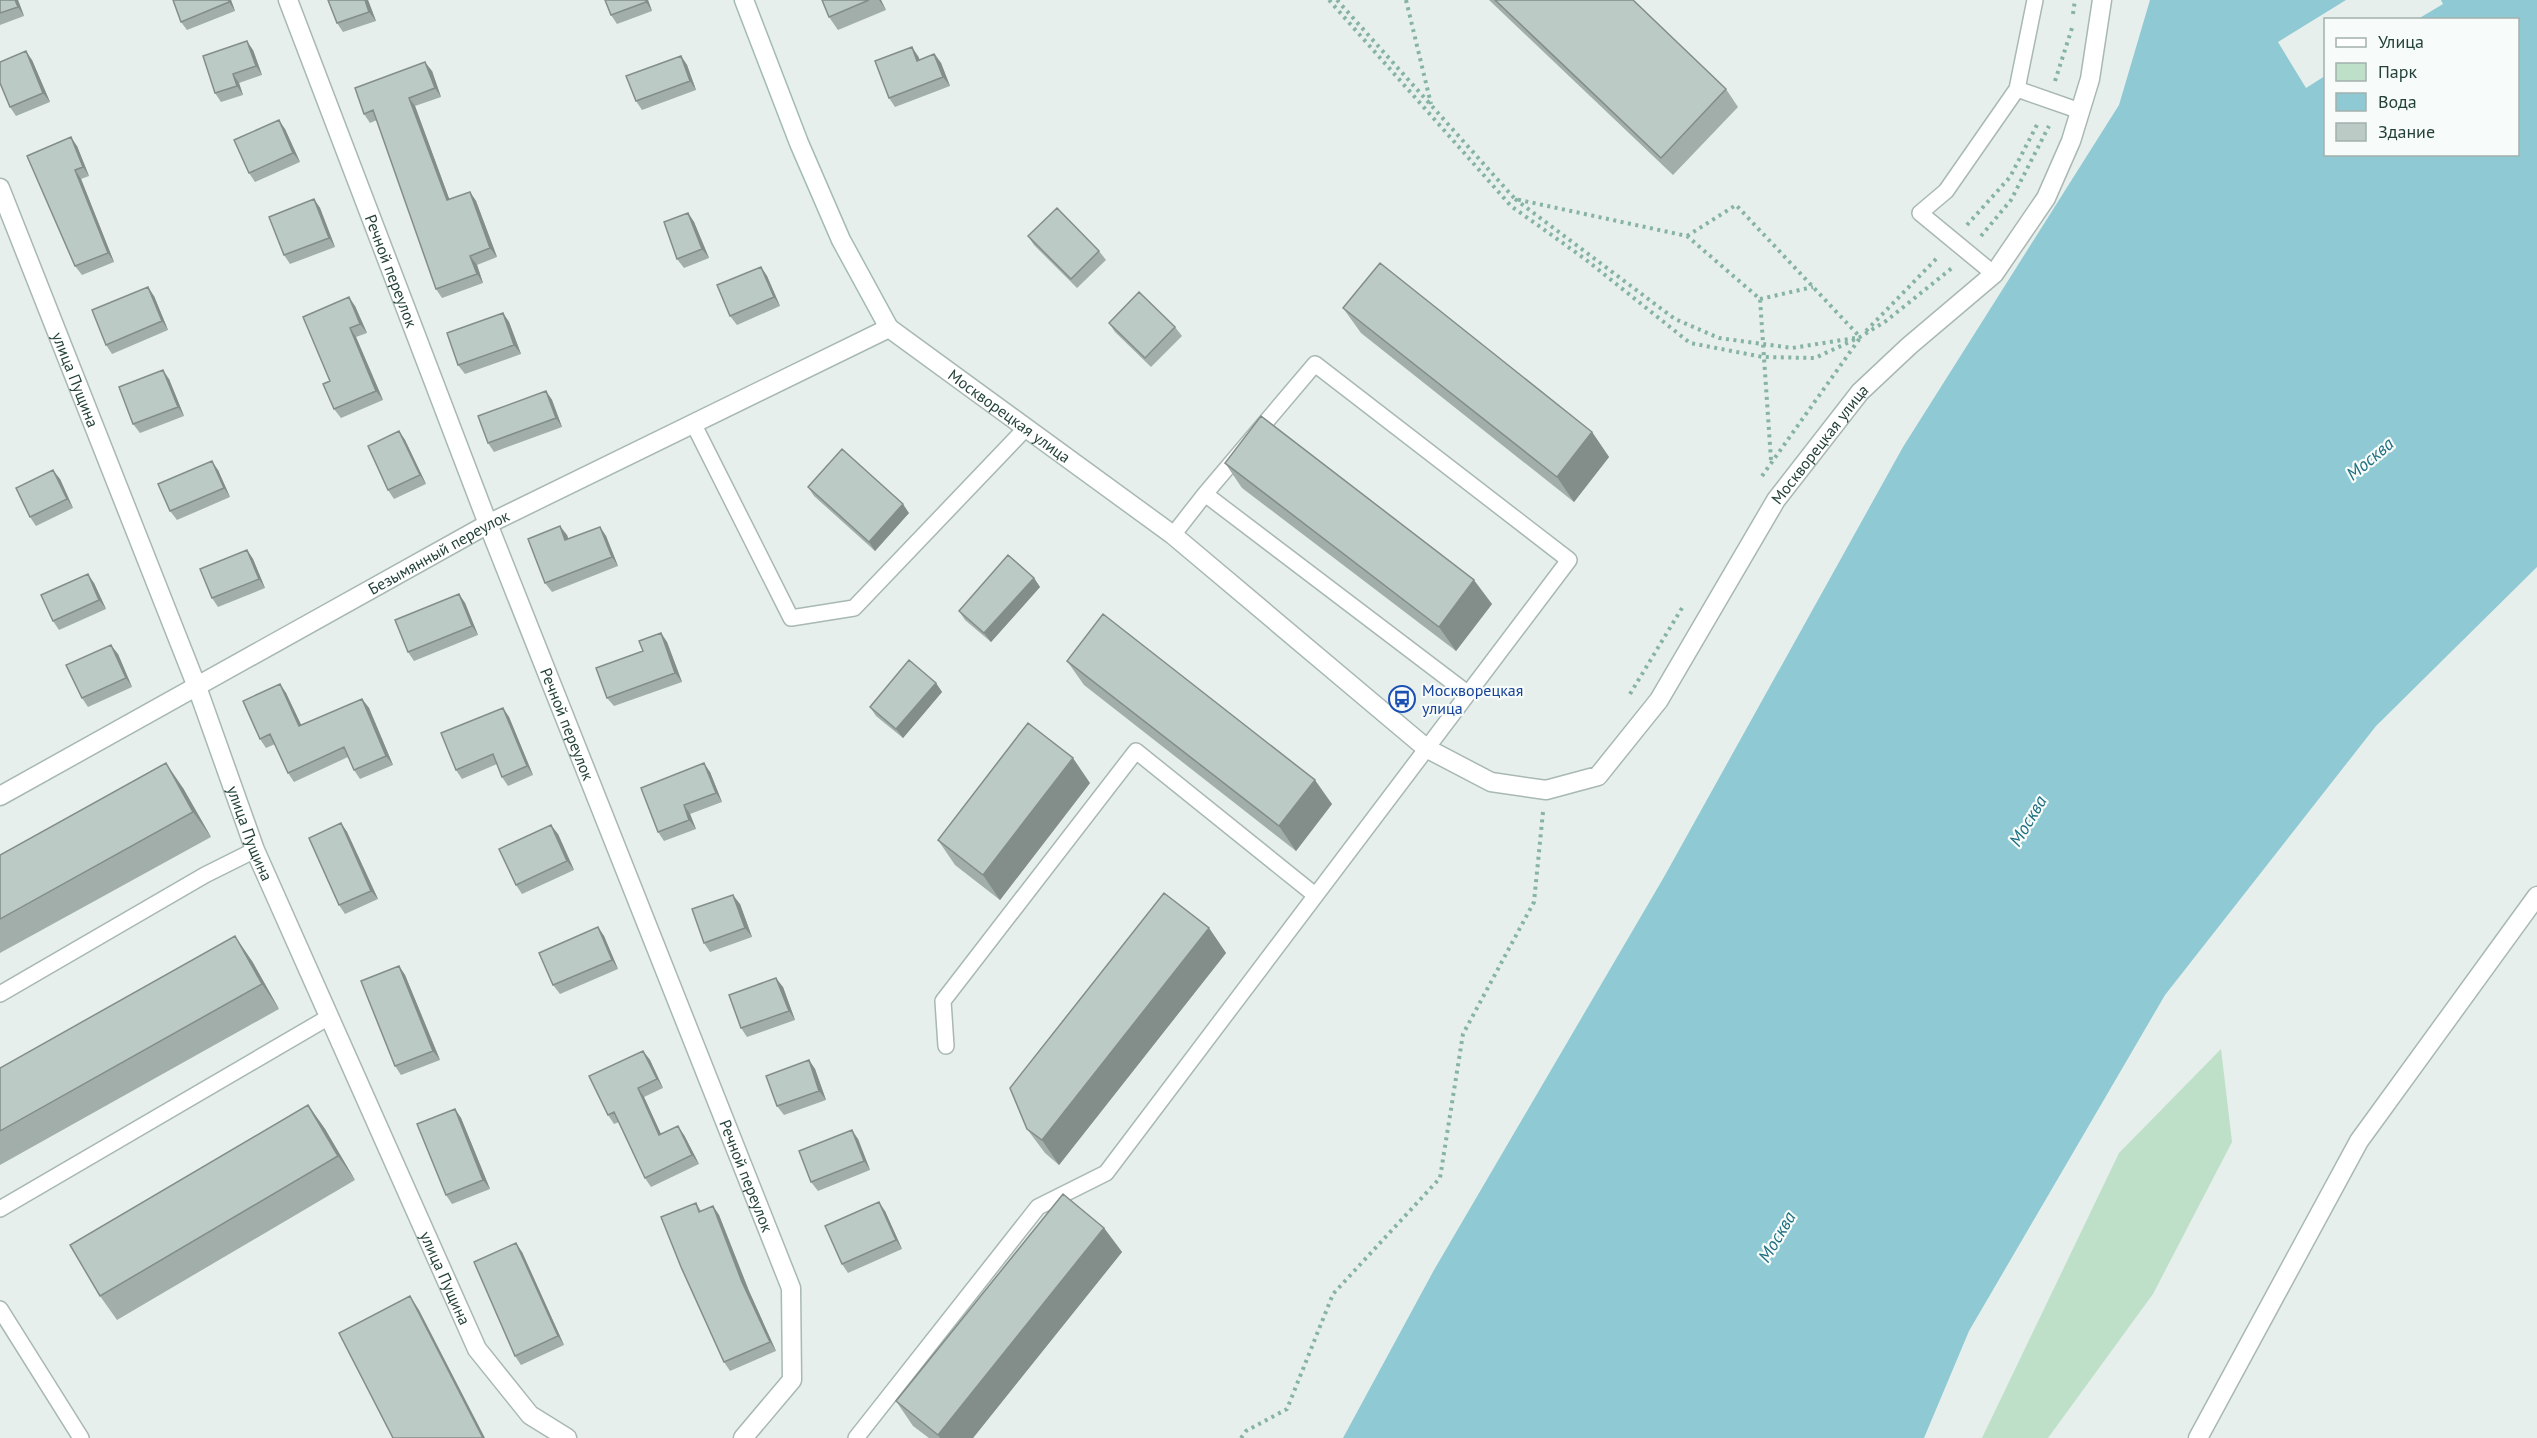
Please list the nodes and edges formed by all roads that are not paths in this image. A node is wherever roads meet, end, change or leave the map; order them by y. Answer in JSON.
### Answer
{"nodes":[{"id":1,"x":288,"y":0,"type":"edge"},
{"id":2,"x":744,"y":0,"type":"edge"},
{"id":3,"x":2035,"y":0,"type":"edge"},
{"id":4,"x":2102,"y":0,"type":"edge"},
{"id":5,"x":2017,"y":88,"type":"junction"},
{"id":6,"x":2080,"y":111,"type":"junction"},
{"id":7,"x":0,"y":188,"type":"edge"},
{"id":8,"x":1994,"y":274,"type":"junction"},
{"id":9,"x":889,"y":327,"type":"junction"},
{"id":10,"x":693,"y":423,"type":"junction"},
{"id":11,"x":1026,"y":428,"type":"junction"},
{"id":12,"x":1205,"y":494,"type":"junction"},
{"id":13,"x":488,"y":524,"type":"junction"},
{"id":14,"x":1173,"y":535,"type":"junction"},
{"id":15,"x":197,"y":687,"type":"junction"},
{"id":16,"x":1467,"y":693,"type":"junction"},
{"id":17,"x":1426,"y":748,"type":"junction"},
{"id":18,"x":0,"y":796,"type":"edge"},
{"id":19,"x":255,"y":850,"type":"junction"},
{"id":20,"x":1315,"y":895,"type":"junction"},
{"id":21,"x":2537,"y":896,"type":"edge"},
{"id":22,"x":0,"y":994,"type":"edge"},
{"id":23,"x":328,"y":1017,"type":"junction"},
{"id":24,"x":946,"y":1046,"type":"dead end"},
{"id":25,"x":0,"y":1209,"type":"edge"},
{"id":26,"x":0,"y":1309,"type":"edge"},
{"id":27,"x":81,"y":1438,"type":"edge"},
{"id":28,"x":567,"y":1438,"type":"edge"},
{"id":29,"x":743,"y":1438,"type":"edge"},
{"id":30,"x":856,"y":1438,"type":"edge"},
{"id":31,"x":2198,"y":1438,"type":"edge"}],
"edges":[{"from":1,"to":13,"type":"street","name":"Речной переулок"},
{"from":2,"to":9,"type":"street","name":"Москворецкая улица"},
{"from":3,"to":5,"type":"lane"},
{"from":4,"to":6,"type":"street","name":"Москворецкая улица"},
{"from":5,"to":6,"type":"lane"},
{"from":5,"to":8,"type":"lane"},
{"from":6,"to":8,"type":"street","name":"Москворецкая улица"},
{"from":7,"to":15,"type":"street","name":"улица Пущина"},
{"from":8,"to":17,"type":"street","name":"Москворецкая улица"},
{"from":9,"to":10,"type":"street","name":"Безымянный переулок"},
{"from":9,"to":11,"type":"street","name":"Москворецкая улица"},
{"from":10,"to":11,"type":"lane"},
{"from":10,"to":13,"type":"street","name":"Безымянный переулок"},
{"from":11,"to":14,"type":"street","name":"Москворецкая улица"},
{"from":12,"to":14,"type":"lane"},
{"from":12,"to":16,"type":"lane"},
{"from":12,"to":16,"type":"lane"},
{"from":13,"to":15,"type":"street","name":"Безымянный переулок"},
{"from":13,"to":29,"type":"street","name":"Речной переулок"},
{"from":14,"to":17,"type":"street","name":"Москворецкая улица"},
{"from":15,"to":18,"type":"street","name":"Безымянный переулок"},
{"from":15,"to":19,"type":"street","name":"улица Пущина"},
{"from":16,"to":17,"type":"lane"},
{"from":17,"to":20,"type":"lane"},
{"from":19,"to":22,"type":"lane"},
{"from":19,"to":23,"type":"street","name":"улица Пущина"},
{"from":20,"to":24,"type":"lane"},
{"from":20,"to":30,"type":"lane"},
{"from":21,"to":31,"type":"street"},
{"from":23,"to":25,"type":"lane"},
{"from":23,"to":28,"type":"street","name":"улица Пущина"},
{"from":26,"to":27,"type":"lane"}]}
